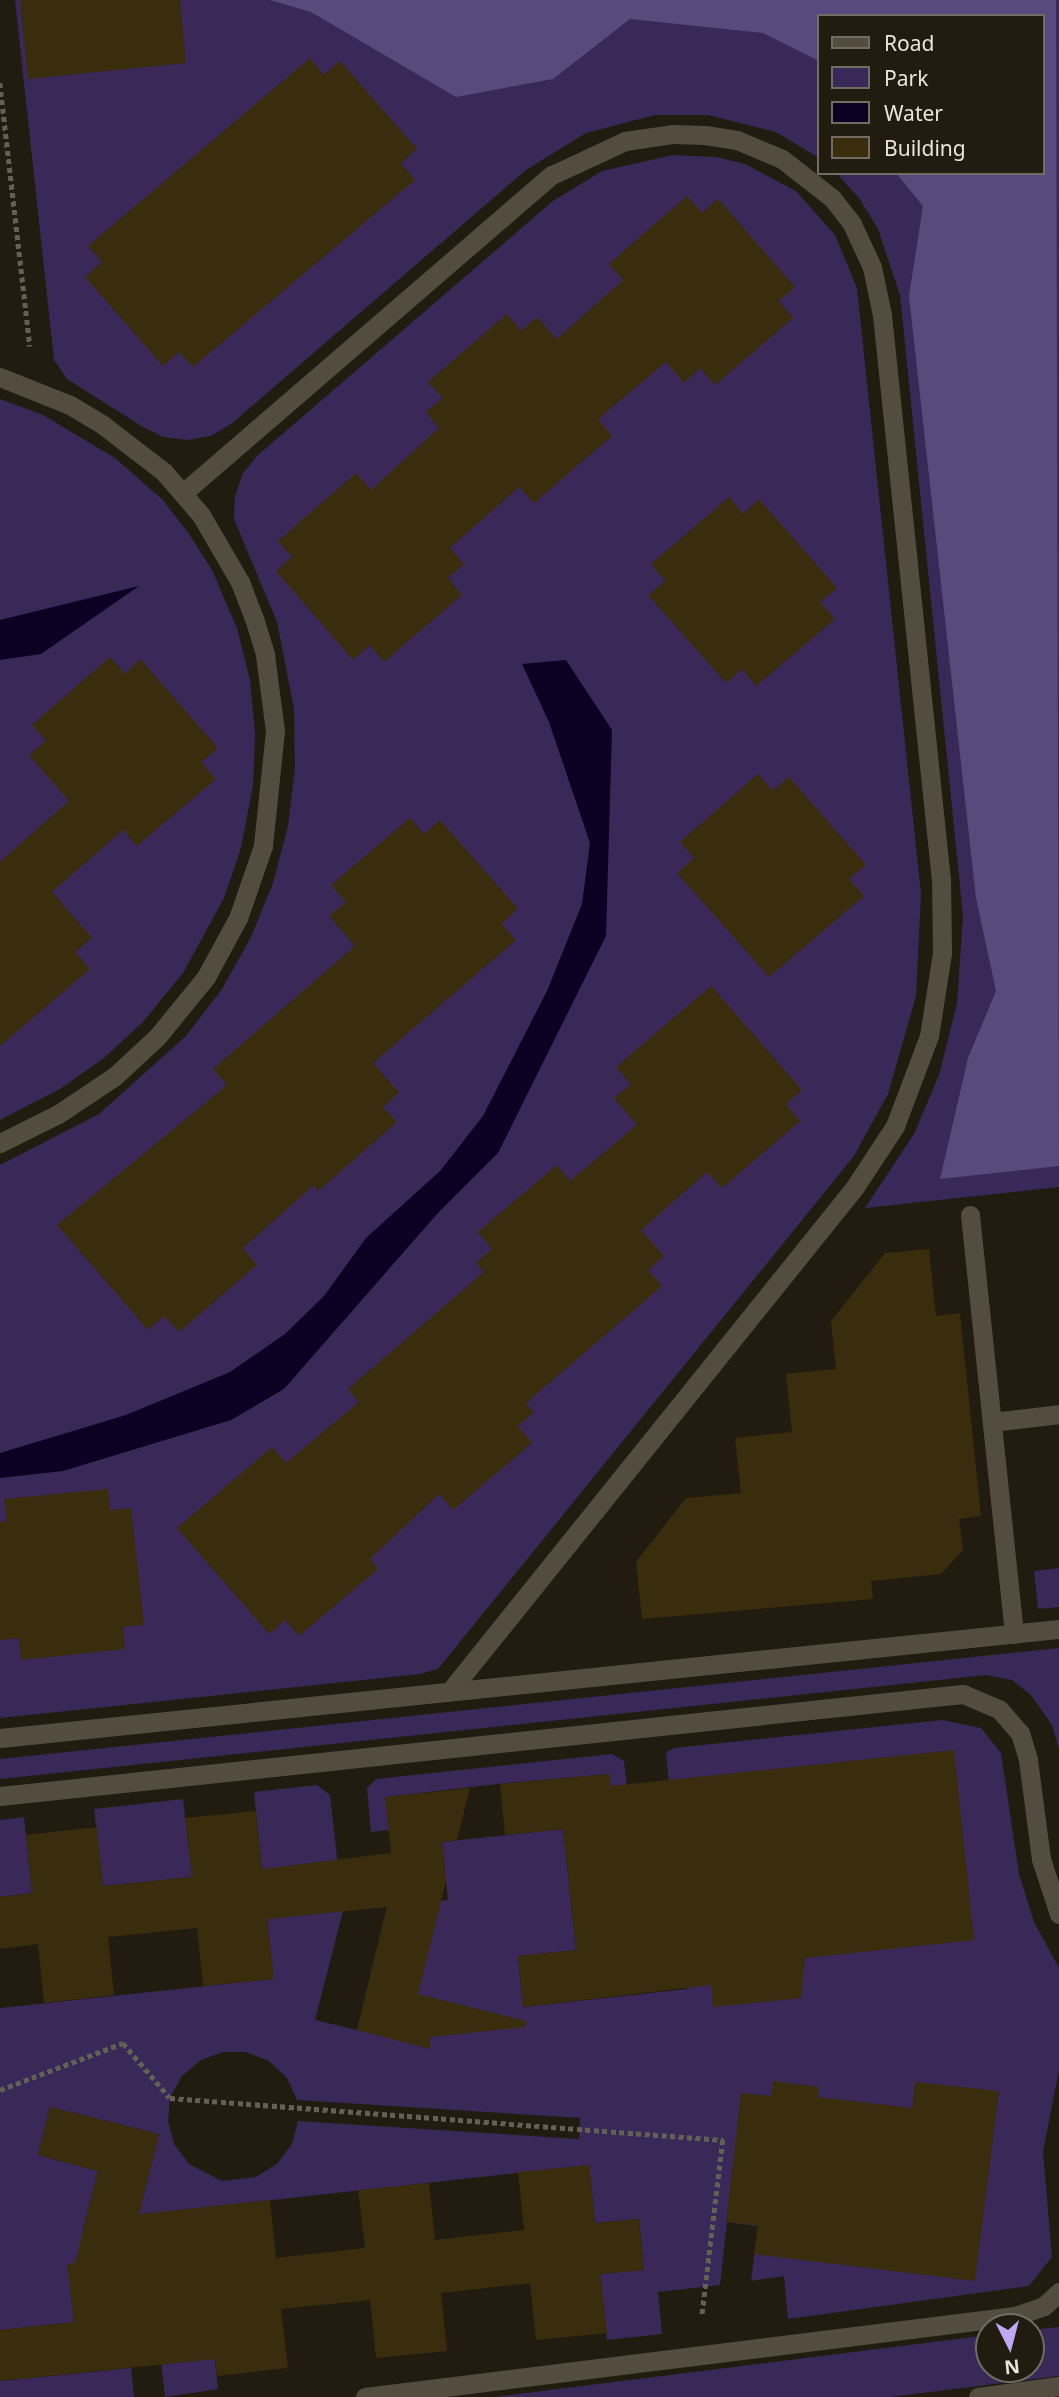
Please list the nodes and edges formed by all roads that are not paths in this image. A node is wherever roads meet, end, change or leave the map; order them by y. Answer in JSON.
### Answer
{"nodes":[{"id":1,"x":0,"y":377,"type":"edge"},
{"id":2,"x":183,"y":493,"type":"junction"},
{"id":3,"x":0,"y":1143,"type":"edge"},
{"id":4,"x":970,"y":1215,"type":"dead end"},
{"id":5,"x":1059,"y":1414,"type":"edge"},
{"id":6,"x":992,"y":1422,"type":"junction"},
{"id":7,"x":1059,"y":1629,"type":"edge"},
{"id":8,"x":1014,"y":1634,"type":"junction"},
{"id":9,"x":450,"y":1691,"type":"junction"},
{"id":10,"x":0,"y":1738,"type":"edge"},
{"id":11,"x":0,"y":1796,"type":"edge"},
{"id":12,"x":1059,"y":1914,"type":"edge"},
{"id":13,"x":1059,"y":2292,"type":"edge"},
{"id":14,"x":1059,"y":2386,"type":"edge"},
{"id":15,"x":365,"y":2397,"type":"edge"},
{"id":16,"x":978,"y":2397,"type":"edge"}],
"edges":[{"from":1,"to":2,"type":"street"},
{"from":2,"to":3,"type":"street"},
{"from":2,"to":9,"type":"street"},
{"from":4,"to":6,"type":"street"},
{"from":5,"to":6,"type":"street"},
{"from":6,"to":8,"type":"street"},
{"from":7,"to":8,"type":"street"},
{"from":8,"to":9,"type":"street"},
{"from":9,"to":10,"type":"street"},
{"from":11,"to":12,"type":"street"},
{"from":13,"to":15,"type":"street"},
{"from":14,"to":16,"type":"street"}]}
